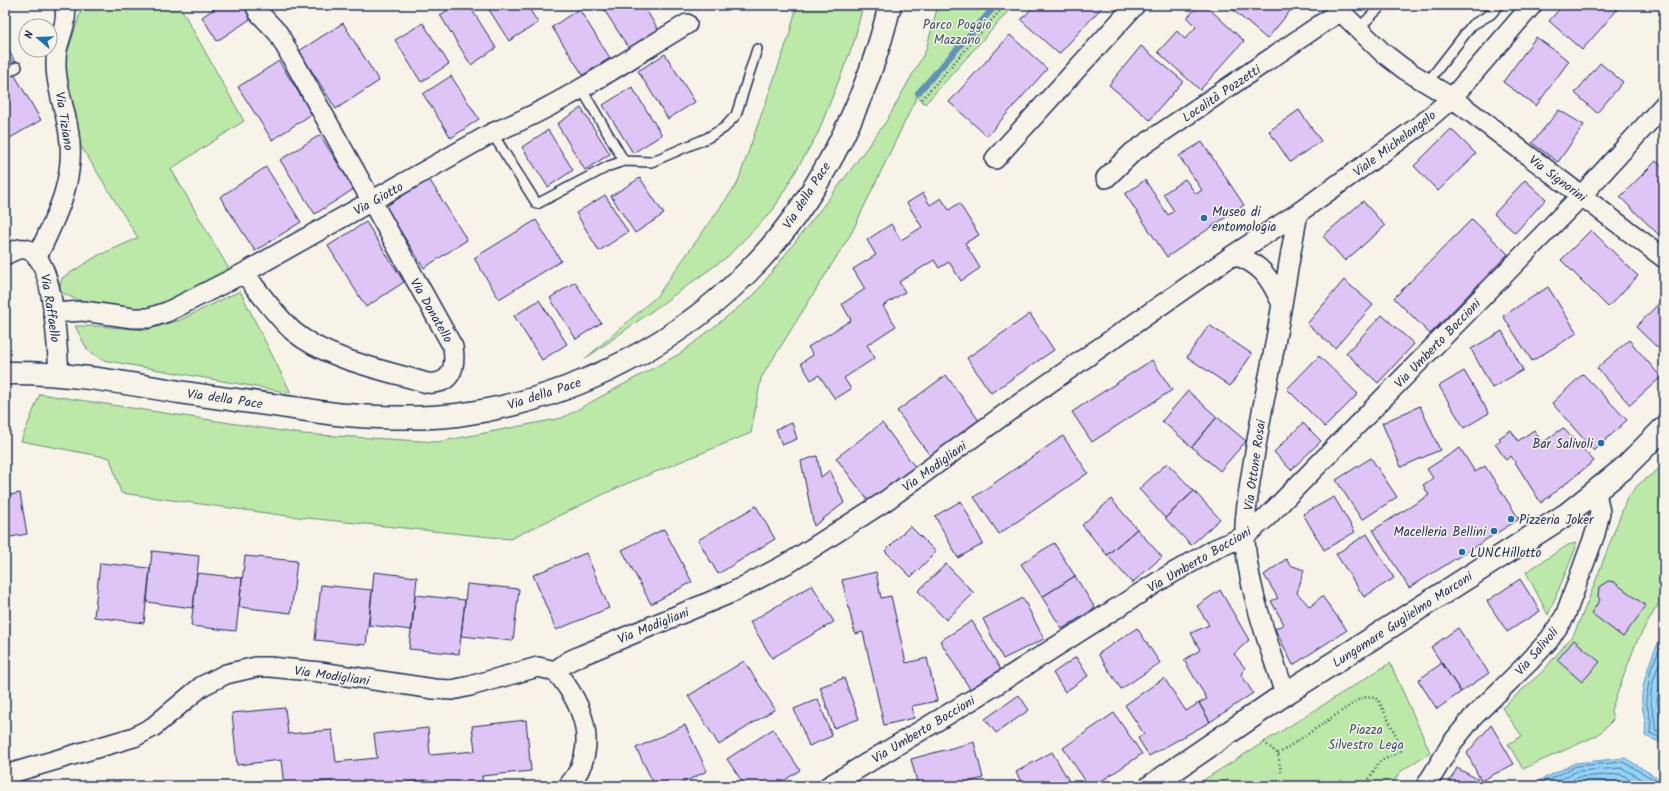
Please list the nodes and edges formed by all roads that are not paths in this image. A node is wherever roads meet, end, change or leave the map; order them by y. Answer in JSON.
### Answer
{"nodes":[{"id":1,"x":64,"y":5,"type":"edge"},
{"id":2,"x":255,"y":5,"type":"edge"},
{"id":3,"x":890,"y":5,"type":"edge"},
{"id":4,"x":1135,"y":5,"type":"edge"},
{"id":5,"x":1382,"y":5,"type":"edge"},
{"id":6,"x":1499,"y":5,"type":"edge"},
{"id":7,"x":1532,"y":5,"type":"edge"},
{"id":8,"x":1336,"y":8,"type":"edge"},
{"id":9,"x":687,"y":24,"type":"dead end"},
{"id":10,"x":1358,"y":29,"type":"junction"},
{"id":11,"x":757,"y":49,"type":"dead end"},
{"id":12,"x":17,"y":67,"type":"dead end"},
{"id":13,"x":5,"y":74,"type":"edge"},
{"id":14,"x":1427,"y":83,"type":"junction"},
{"id":15,"x":581,"y":88,"type":"junction"},
{"id":16,"x":1452,"y":98,"type":"junction"},
{"id":17,"x":1664,"y":105,"type":"edge"},
{"id":18,"x":492,"y":133,"type":"junction"},
{"id":19,"x":995,"y":159,"type":"dead end"},
{"id":20,"x":624,"y":161,"type":"junction"},
{"id":21,"x":1106,"y":178,"type":"dead end"},
{"id":22,"x":1581,"y":196,"type":"junction"},
{"id":23,"x":370,"y":202,"type":"junction"},
{"id":24,"x":1298,"y":213,"type":"junction"},
{"id":25,"x":5,"y":255,"type":"edge"},
{"id":26,"x":1233,"y":255,"type":"junction"},
{"id":27,"x":37,"y":257,"type":"junction"},
{"id":28,"x":1664,"y":258,"type":"edge"},
{"id":29,"x":244,"y":273,"type":"junction"},
{"id":30,"x":1281,"y":302,"type":"junction"},
{"id":31,"x":53,"y":312,"type":"junction"},
{"id":32,"x":5,"y":373,"type":"edge"},
{"id":33,"x":59,"y":374,"type":"junction"},
{"id":34,"x":1664,"y":428,"type":"edge"},
{"id":35,"x":1596,"y":492,"type":"junction"},
{"id":36,"x":1245,"y":536,"type":"junction"},
{"id":37,"x":555,"y":671,"type":"junction"},
{"id":38,"x":1285,"y":694,"type":"junction"},
{"id":39,"x":5,"y":775,"type":"edge"},
{"id":40,"x":568,"y":786,"type":"edge"},
{"id":41,"x":829,"y":786,"type":"edge"},
{"id":42,"x":1151,"y":786,"type":"edge"},
{"id":43,"x":1426,"y":786,"type":"edge"}],
"edges":[{"from":1,"to":27,"type":"street","name":"Via Tiziano"},
{"from":2,"to":23,"type":"street","name":"Via Donatello"},
{"from":3,"to":33,"type":"street","name":"Via della Pace"},
{"from":4,"to":19,"type":"street"},
{"from":5,"to":10,"type":"lane"},
{"from":6,"to":14,"type":"lane"},
{"from":7,"to":16,"type":"street","name":"Viale Michelangelo"},
{"from":8,"to":10,"type":"street","name":"Località Pozzetti"},
{"from":8,"to":21,"type":"street","name":"Località Pozzetti"},
{"from":9,"to":15,"type":"street","name":"Via Giotto"},
{"from":10,"to":14,"type":"street","name":"Località Pozzetti"},
{"from":11,"to":20,"type":"lane"},
{"from":12,"to":13,"type":"lane"},
{"from":14,"to":16,"type":"street","name":"Località Pozzetti"},
{"from":15,"to":18,"type":"street","name":"Via Giotto"},
{"from":15,"to":20,"type":"lane"},
{"from":16,"to":22,"type":"street","name":"Via Signorini"},
{"from":16,"to":24,"type":"street","name":"Viale Michelangelo"},
{"from":17,"to":22,"type":"street","name":"Via Umberto Boccioni"},
{"from":18,"to":20,"type":"lane"},
{"from":18,"to":23,"type":"street","name":"Via Giotto"},
{"from":22,"to":28,"type":"street","name":"Via Signorini"},
{"from":22,"to":36,"type":"street","name":"Via Umberto Boccioni"},
{"from":23,"to":29,"type":"street","name":"Via Giotto"},
{"from":23,"to":29,"type":"street","name":"Via Donatello"},
{"from":24,"to":26,"type":"street","name":"Viale Michelangelo"},
{"from":24,"to":30,"type":"street","name":"Via Ottone Rosai"},
{"from":25,"to":27,"type":"street","name":"Via Raffaello"},
{"from":26,"to":30,"type":"street"},
{"from":26,"to":37,"type":"street","name":"Via Modigliani"},
{"from":27,"to":31,"type":"street","name":"Via Raffaello"},
{"from":29,"to":31,"type":"street","name":"Via Giotto"},
{"from":30,"to":36,"type":"street","name":"Via Ottone Rosai"},
{"from":31,"to":33,"type":"street","name":"Via Raffaello"},
{"from":32,"to":33,"type":"street","name":"Via della Pace"},
{"from":34,"to":35,"type":"street","name":"Lungomare Guglielmo Marconi"},
{"from":35,"to":38,"type":"street","name":"Lungomare Guglielmo Marconi"},
{"from":35,"to":43,"type":"street","name":"Via Salivoli"},
{"from":36,"to":38,"type":"street","name":"Via Ottone Rosai"},
{"from":36,"to":41,"type":"street","name":"Via Umberto Boccioni"},
{"from":37,"to":39,"type":"street","name":"Via Modigliani"},
{"from":37,"to":40,"type":"street"},
{"from":38,"to":42,"type":"street","name":"Lungomare Guglielmo Marconi"}]}
